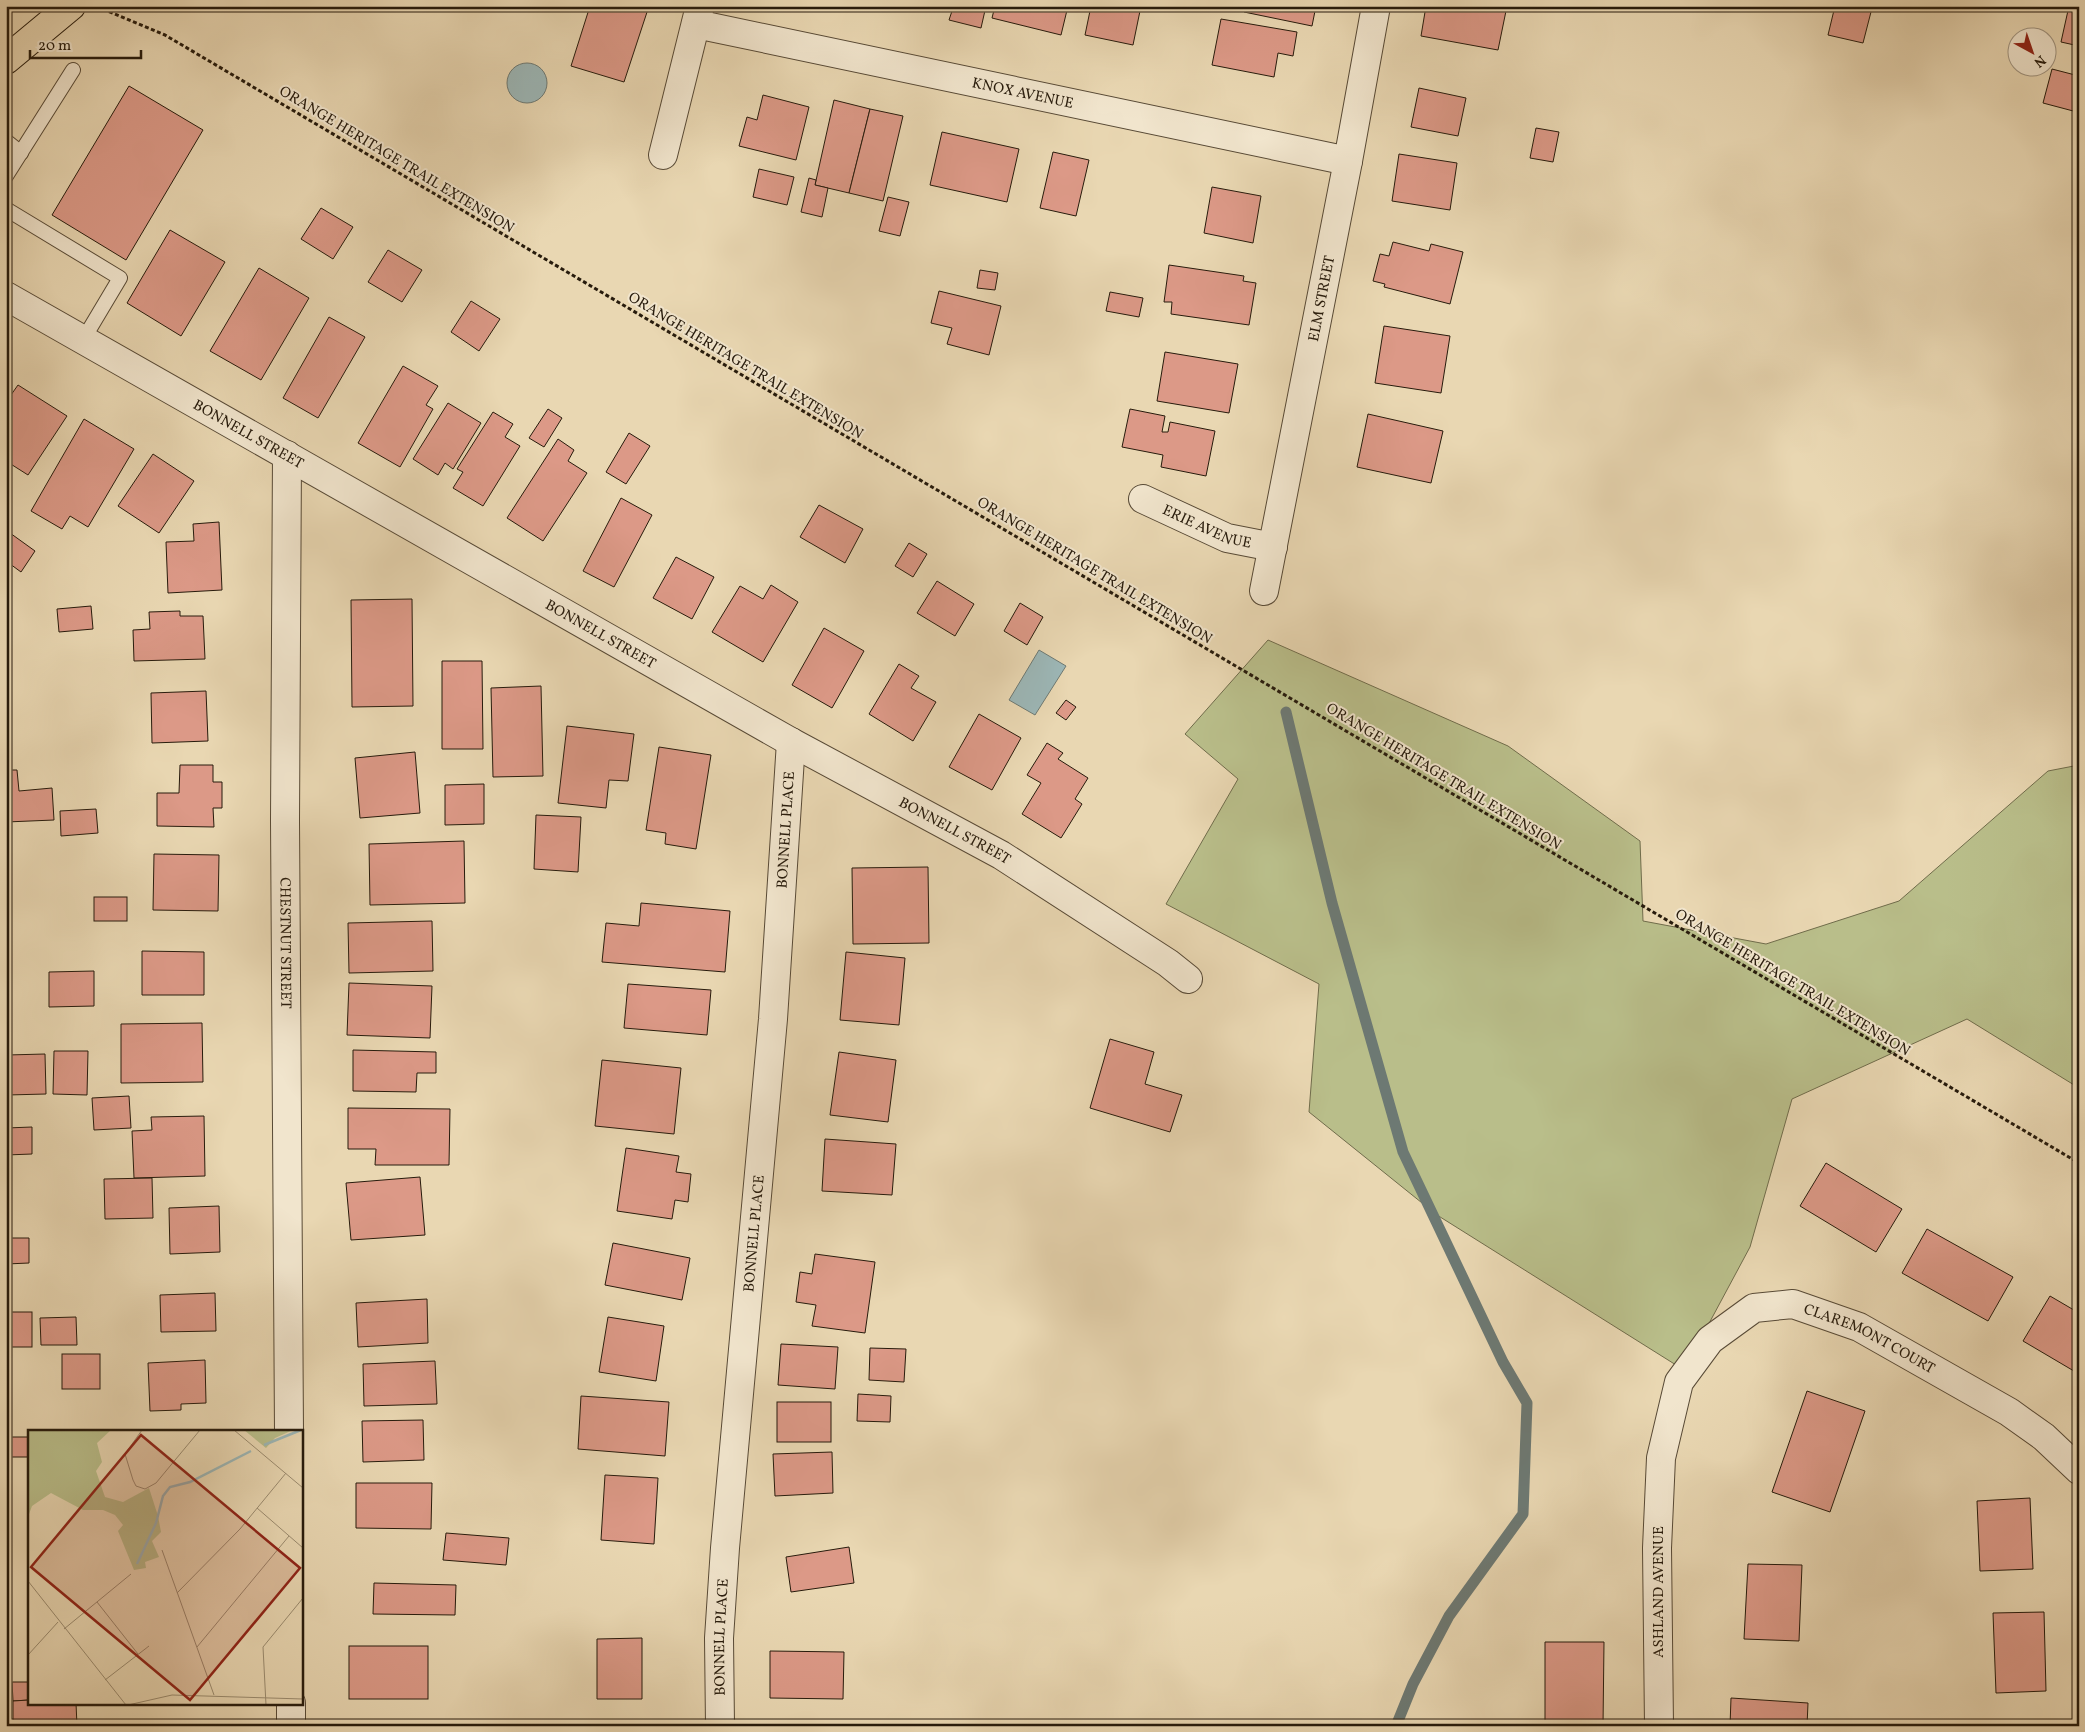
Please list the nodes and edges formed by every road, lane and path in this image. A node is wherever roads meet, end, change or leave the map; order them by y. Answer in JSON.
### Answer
{"nodes":[{"id":1,"x":71,"y":6,"type":"edge"},
{"id":2,"x":96,"y":6,"type":"edge"},
{"id":3,"x":1376,"y":6,"type":"edge"},
{"id":4,"x":698,"y":15,"type":"edge"},
{"id":5,"x":6,"y":60,"type":"edge"},
{"id":6,"x":73,"y":70,"type":"dead end"},
{"id":7,"x":6,"y":141,"type":"edge"},
{"id":8,"x":21,"y":153,"type":"junction"},
{"id":9,"x":663,"y":155,"type":"dead end"},
{"id":10,"x":1348,"y":161,"type":"junction"},
{"id":11,"x":6,"y":176,"type":"edge"},
{"id":12,"x":6,"y":209,"type":"edge"},
{"id":13,"x":6,"y":296,"type":"edge"},
{"id":14,"x":83,"y":340,"type":"junction"},
{"id":15,"x":287,"y":455,"type":"junction"},
{"id":16,"x":1143,"y":499,"type":"dead end"},
{"id":17,"x":1273,"y":547,"type":"junction"},
{"id":18,"x":1264,"y":591,"type":"dead end"},
{"id":19,"x":791,"y":742,"type":"junction"},
{"id":20,"x":1188,"y":979,"type":"dead end"},
{"id":21,"x":2079,"y":1163,"type":"edge"},
{"id":22,"x":289,"y":1430,"type":"edge"},
{"id":23,"x":1661,"y":1458,"type":"joint"},
{"id":24,"x":2079,"y":1470,"type":"edge"},
{"id":25,"x":291,"y":1704,"type":"edge"},
{"id":26,"x":291,"y":1726,"type":"edge"},
{"id":27,"x":720,"y":1726,"type":"edge"},
{"id":28,"x":1659,"y":1726,"type":"edge"}],
"edges":[{"from":1,"to":5,"type":"main road"},
{"from":2,"to":21,"type":"path","name":"ORANGE HERITAGE TRAIL EXTENSION"},
{"from":3,"to":10,"type":"street","name":"ELM STREET"},
{"from":4,"to":9,"type":"street"},
{"from":4,"to":10,"type":"street","name":"KNOX AVENUE"},
{"from":6,"to":8,"type":"lane"},
{"from":7,"to":8,"type":"lane"},
{"from":8,"to":11,"type":"lane"},
{"from":10,"to":17,"type":"street","name":"ELM STREET"},
{"from":12,"to":14,"type":"lane"},
{"from":13,"to":14,"type":"street","name":"BONNELL STREET"},
{"from":14,"to":15,"type":"street","name":"BONNELL STREET"},
{"from":15,"to":19,"type":"street","name":"BONNELL STREET"},
{"from":15,"to":22,"type":"street","name":"CHESTNUT STREET"},
{"from":16,"to":17,"type":"street","name":"ERIE AVENUE"},
{"from":17,"to":18,"type":"street","name":"ELM STREET"},
{"from":19,"to":20,"type":"street","name":"BONNELL STREET"},
{"from":19,"to":27,"type":"street","name":"BONNELL PLACE"},
{"from":23,"to":24,"type":"street","name":"CLAREMONT COURT"},
{"from":23,"to":28,"type":"street","name":"ASHLAND AVENUE"},
{"from":25,"to":26,"type":"street"}]}
